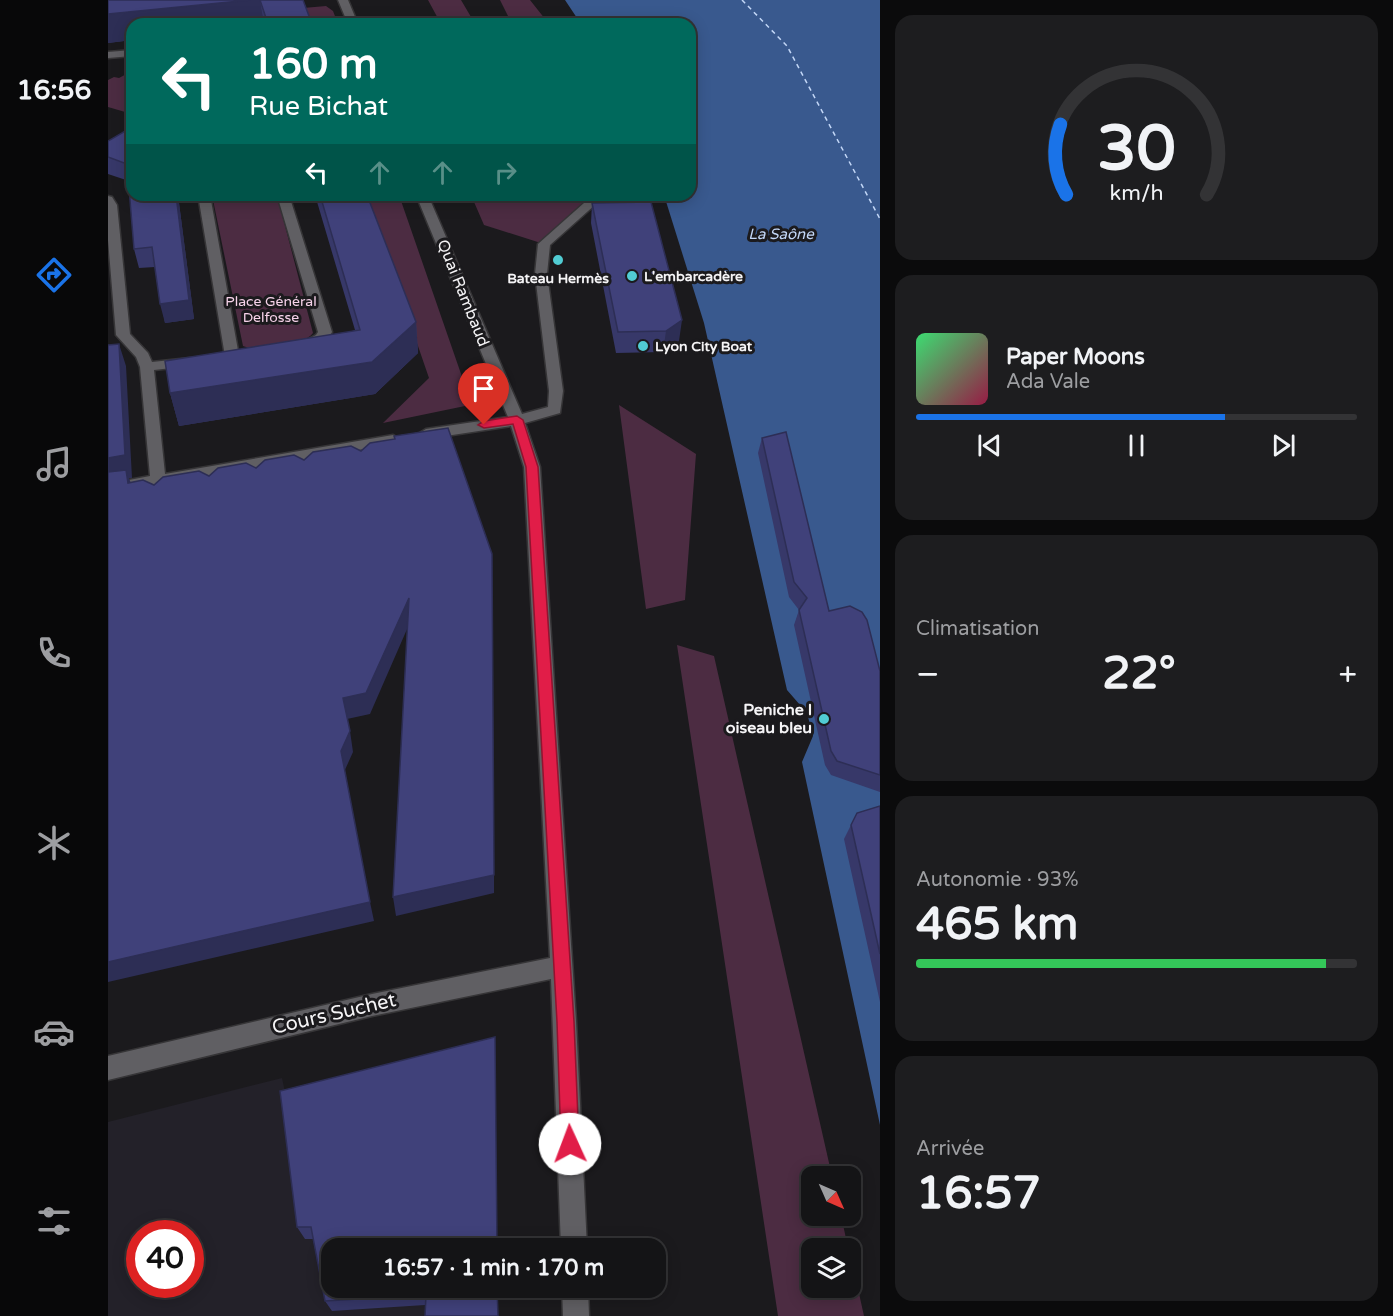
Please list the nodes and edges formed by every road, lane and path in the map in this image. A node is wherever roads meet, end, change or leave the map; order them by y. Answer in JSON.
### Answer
{"nodes":[{"id":1,"x":343,"y":0,"type":"edge"},
{"id":2,"x":350,"y":18,"type":"edge"},
{"id":3,"x":126,"y":54,"type":"edge"},
{"id":4,"x":108,"y":55,"type":"edge"},
{"id":5,"x":108,"y":200,"type":"edge"},
{"id":6,"x":205,"y":201,"type":"edge"},
{"id":7,"x":285,"y":201,"type":"edge"},
{"id":8,"x":425,"y":201,"type":"edge"},
{"id":9,"x":593,"y":201,"type":"edge"},
{"id":10,"x":123,"y":335,"type":"junction"},
{"id":11,"x":108,"y":338,"type":"edge"},
{"id":12,"x":287,"y":349,"type":"edge"},
{"id":13,"x":232,"y":356,"type":"edge"},
{"id":14,"x":200,"y":360,"type":"edge"},
{"id":15,"x":147,"y":368,"type":"junction"},
{"id":16,"x":517,"y":420,"type":"junction"},
{"id":17,"x":159,"y":480,"type":"junction"},
{"id":18,"x":108,"y":489,"type":"edge"},
{"id":19,"x":160,"y":501,"type":"edge"},
{"id":20,"x":562,"y":966,"type":"junction"},
{"id":21,"x":108,"y":1068,"type":"edge"},
{"id":22,"x":574,"y":1238,"type":"edge"},
{"id":23,"x":575,"y":1298,"type":"edge"},
{"id":24,"x":576,"y":1316,"type":"edge"}],
"edges":[{"from":1,"to":2,"type":"street"},
{"from":3,"to":4,"type":"street"},
{"from":5,"to":10,"type":"street"},
{"from":6,"to":13,"type":"street"},
{"from":7,"to":12,"type":"street"},
{"from":8,"to":16,"type":"street","name":"Quai Rambaud"},
{"from":9,"to":16,"type":"street"},
{"from":10,"to":11,"type":"street"},
{"from":10,"to":15,"type":"street"},
{"from":14,"to":15,"type":"street"},
{"from":15,"to":17,"type":"street"},
{"from":16,"to":17,"type":"street"},
{"from":16,"to":20,"type":"street","name":"Quai Rambaud"},
{"from":17,"to":18,"type":"street"},
{"from":17,"to":19,"type":"street"},
{"from":20,"to":21,"type":"street","name":"Cours Suchet"},
{"from":20,"to":22,"type":"street","name":"Quai Rambaud"},
{"from":23,"to":24,"type":"street"}]}
